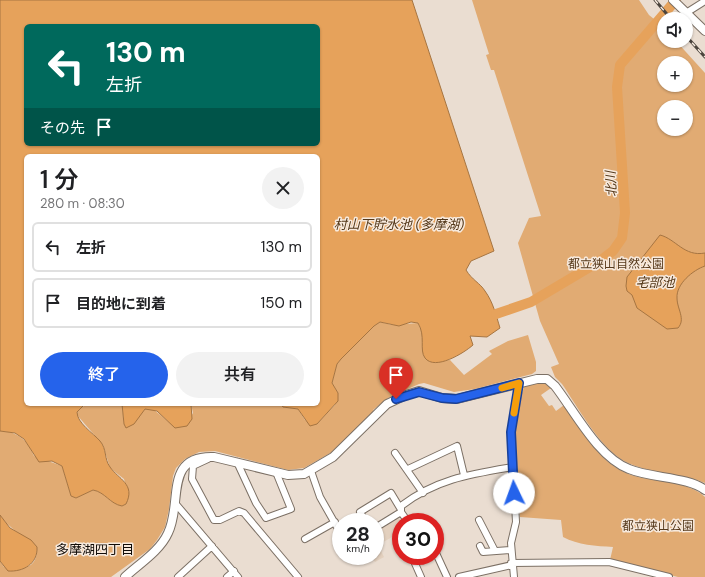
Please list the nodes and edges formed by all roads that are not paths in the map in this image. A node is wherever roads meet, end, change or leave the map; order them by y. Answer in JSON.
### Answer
{"nodes":[{"id":1,"x":705,"y":1,"type":"edge"},
{"id":2,"x":675,"y":2,"type":"edge"},
{"id":3,"x":685,"y":12,"type":"edge"},
{"id":4,"x":688,"y":12,"type":"edge"},
{"id":5,"x":693,"y":19,"type":"edge"},
{"id":6,"x":705,"y":30,"type":"edge"},
{"id":7,"x":519,"y":383,"type":"junction"},
{"id":8,"x":396,"y":453,"type":"dead end"},
{"id":9,"x":214,"y":456,"type":"junction"},
{"id":10,"x":237,"y":462,"type":"junction"},
{"id":11,"x":513,"y":467,"type":"junction"},
{"id":12,"x":408,"y":469,"type":"junction"},
{"id":13,"x":311,"y":471,"type":"junction"},
{"id":14,"x":276,"y":472,"type":"junction"},
{"id":15,"x":464,"y":475,"type":"junction"},
{"id":16,"x":705,"y":490,"type":"edge"},
{"id":17,"x":423,"y":493,"type":"junction"},
{"id":18,"x":175,"y":503,"type":"junction"},
{"id":19,"x":400,"y":510,"type":"junction"},
{"id":20,"x":361,"y":513,"type":"edge"},
{"id":21,"x":402,"y":513,"type":"edge"},
{"id":22,"x":332,"y":517,"type":"edge"},
{"id":23,"x":479,"y":520,"type":"dead end"},
{"id":24,"x":384,"y":522,"type":"edge"},
{"id":25,"x":332,"y":524,"type":"edge"},
{"id":26,"x":305,"y":539,"type":"dead end"},
{"id":27,"x":212,"y":546,"type":"junction"},
{"id":28,"x":480,"y":546,"type":"dead end"},
{"id":29,"x":511,"y":550,"type":"junction"},
{"id":30,"x":495,"y":551,"type":"junction"},
{"id":31,"x":512,"y":564,"type":"junction"},
{"id":32,"x":416,"y":565,"type":"edge"},
{"id":33,"x":441,"y":565,"type":"edge"},
{"id":34,"x":234,"y":572,"type":"junction"},
{"id":35,"x":125,"y":577,"type":"edge"},
{"id":36,"x":178,"y":577,"type":"edge"},
{"id":37,"x":227,"y":577,"type":"edge"},
{"id":38,"x":238,"y":577,"type":"edge"},
{"id":39,"x":298,"y":577,"type":"edge"},
{"id":40,"x":421,"y":577,"type":"edge"},
{"id":41,"x":447,"y":577,"type":"edge"},
{"id":42,"x":459,"y":577,"type":"edge"},
{"id":43,"x":514,"y":577,"type":"edge"},
{"id":44,"x":666,"y":577,"type":"edge"}],
"edges":[{"from":1,"to":4,"type":"street"},
{"from":2,"to":3,"type":"street"},
{"from":5,"to":6,"type":"street"},
{"from":7,"to":11,"type":"street"},
{"from":7,"to":13,"type":"street"},
{"from":7,"to":16,"type":"street"},
{"from":8,"to":12,"type":"street"},
{"from":9,"to":10,"type":"street"},
{"from":9,"to":18,"type":"street"},
{"from":9,"to":39,"type":"street"},
{"from":10,"to":14,"type":"street"},
{"from":10,"to":14,"type":"street"},
{"from":11,"to":15,"type":"street"},
{"from":11,"to":29,"type":"street"},
{"from":12,"to":15,"type":"street"},
{"from":12,"to":17,"type":"street"},
{"from":13,"to":14,"type":"street"},
{"from":13,"to":22,"type":"street"},
{"from":15,"to":17,"type":"street"},
{"from":17,"to":19,"type":"street"},
{"from":18,"to":27,"type":"street"},
{"from":18,"to":35,"type":"street"},
{"from":19,"to":20,"type":"street"},
{"from":19,"to":21,"type":"street"},
{"from":19,"to":24,"type":"street"},
{"from":23,"to":30,"type":"street"},
{"from":25,"to":26,"type":"street"},
{"from":27,"to":34,"type":"street"},
{"from":27,"to":36,"type":"street"},
{"from":28,"to":30,"type":"street"},
{"from":29,"to":30,"type":"street"},
{"from":29,"to":31,"type":"street"},
{"from":31,"to":42,"type":"street"},
{"from":31,"to":43,"type":"street"},
{"from":31,"to":44,"type":"street"},
{"from":32,"to":40,"type":"street"},
{"from":33,"to":41,"type":"street"},
{"from":34,"to":37,"type":"street"},
{"from":34,"to":38,"type":"street"}]}
